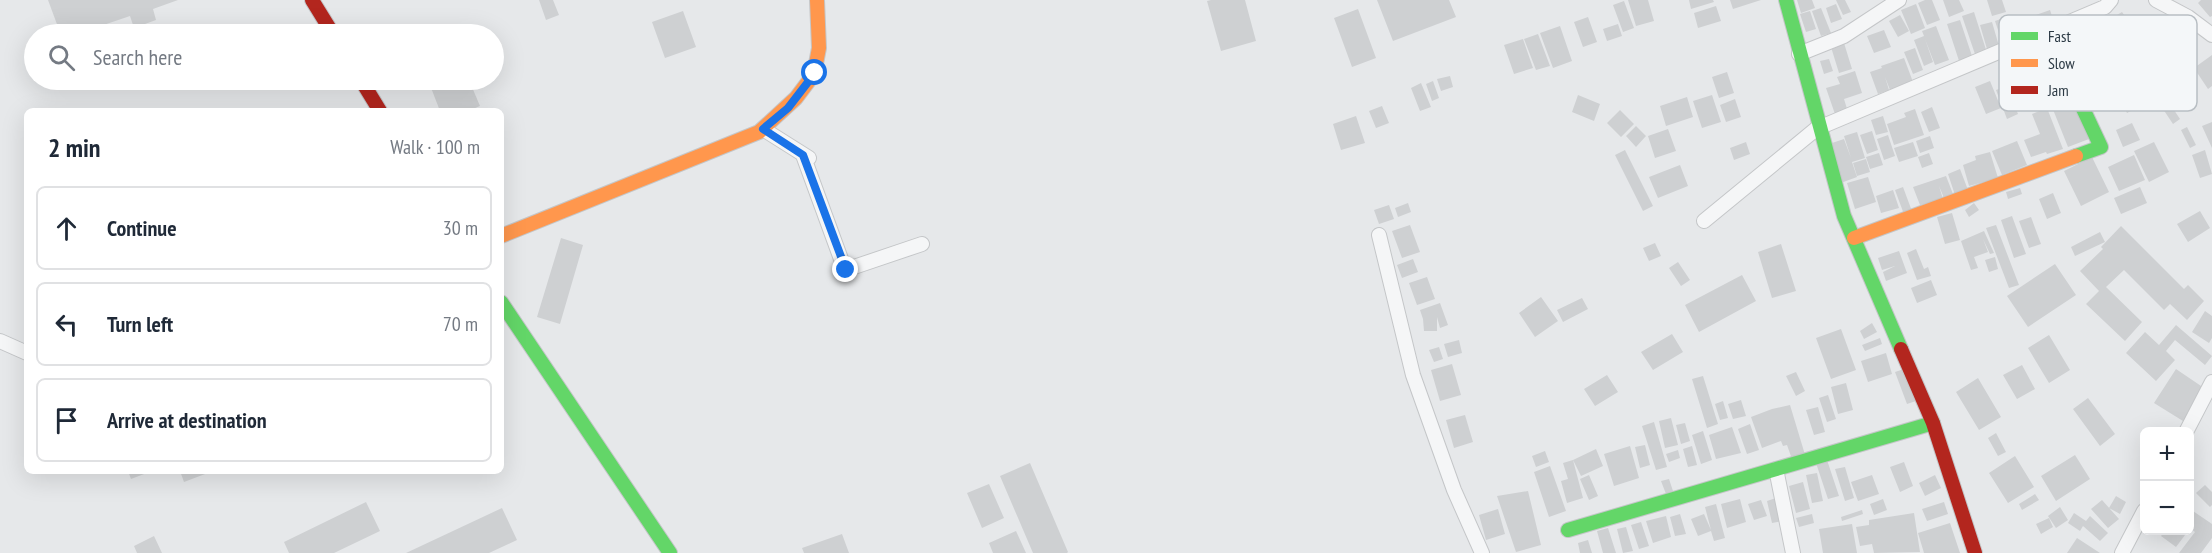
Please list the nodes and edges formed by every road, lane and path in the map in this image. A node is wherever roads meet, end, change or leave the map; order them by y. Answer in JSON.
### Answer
{"nodes":[{"id":1,"x":312,"y":0,"type":"edge"},
{"id":2,"x":817,"y":0,"type":"edge"},
{"id":3,"x":1786,"y":0,"type":"edge"},
{"id":4,"x":1899,"y":0,"type":"edge"},
{"id":5,"x":2111,"y":0,"type":"edge"},
{"id":6,"x":2156,"y":0,"type":"edge"},
{"id":7,"x":2088,"y":15,"type":"edge"},
{"id":8,"x":2184,"y":15,"type":"edge"},
{"id":9,"x":327,"y":24,"type":"edge"},
{"id":10,"x":2197,"y":24,"type":"edge"},
{"id":11,"x":2212,"y":35,"type":"edge"},
{"id":12,"x":1999,"y":52,"type":"edge"},
{"id":13,"x":1799,"y":54,"type":"junction"},
{"id":14,"x":367,"y":90,"type":"edge"},
{"id":15,"x":378,"y":108,"type":"edge"},
{"id":16,"x":2084,"y":111,"type":"edge"},
{"id":17,"x":1819,"y":128,"type":"junction"},
{"id":18,"x":763,"y":129,"type":"junction"},
{"id":19,"x":1704,"y":221,"type":"dead end"},
{"id":20,"x":504,"y":235,"type":"edge"},
{"id":21,"x":1379,"y":235,"type":"dead end"},
{"id":22,"x":1854,"y":238,"type":"junction"},
{"id":23,"x":922,"y":244,"type":"dead end"},
{"id":24,"x":504,"y":306,"type":"edge"},
{"id":25,"x":0,"y":341,"type":"edge"},
{"id":26,"x":24,"y":353,"type":"edge"},
{"id":27,"x":2212,"y":381,"type":"edge"},
{"id":28,"x":1933,"y":423,"type":"junction"},
{"id":29,"x":2189,"y":427,"type":"edge"},
{"id":30,"x":1776,"y":469,"type":"junction"},
{"id":31,"x":2140,"y":519,"type":"edge"},
{"id":32,"x":1568,"y":530,"type":"dead end"},
{"id":33,"x":670,"y":553,"type":"edge"},
{"id":34,"x":1482,"y":553,"type":"edge"},
{"id":35,"x":1793,"y":553,"type":"edge"},
{"id":36,"x":1975,"y":553,"type":"edge"},
{"id":37,"x":2122,"y":553,"type":"edge"}],
"edges":[{"from":1,"to":9,"type":"street"},
{"from":2,"to":18,"type":"street"},
{"from":3,"to":13,"type":"street"},
{"from":4,"to":13,"type":"street"},
{"from":5,"to":7,"type":"street"},
{"from":6,"to":8,"type":"street"},
{"from":10,"to":11,"type":"street"},
{"from":12,"to":17,"type":"street"},
{"from":13,"to":17,"type":"street"},
{"from":14,"to":15,"type":"street"},
{"from":16,"to":22,"type":"street"},
{"from":17,"to":19,"type":"street"},
{"from":17,"to":22,"type":"street"},
{"from":18,"to":20,"type":"street"},
{"from":18,"to":23,"type":"street"},
{"from":21,"to":34,"type":"street"},
{"from":22,"to":28,"type":"street"},
{"from":24,"to":33,"type":"street"},
{"from":25,"to":26,"type":"street"},
{"from":27,"to":29,"type":"street"},
{"from":28,"to":30,"type":"street"},
{"from":28,"to":36,"type":"street"},
{"from":30,"to":32,"type":"street"},
{"from":30,"to":35,"type":"street"},
{"from":31,"to":37,"type":"street"}]}
